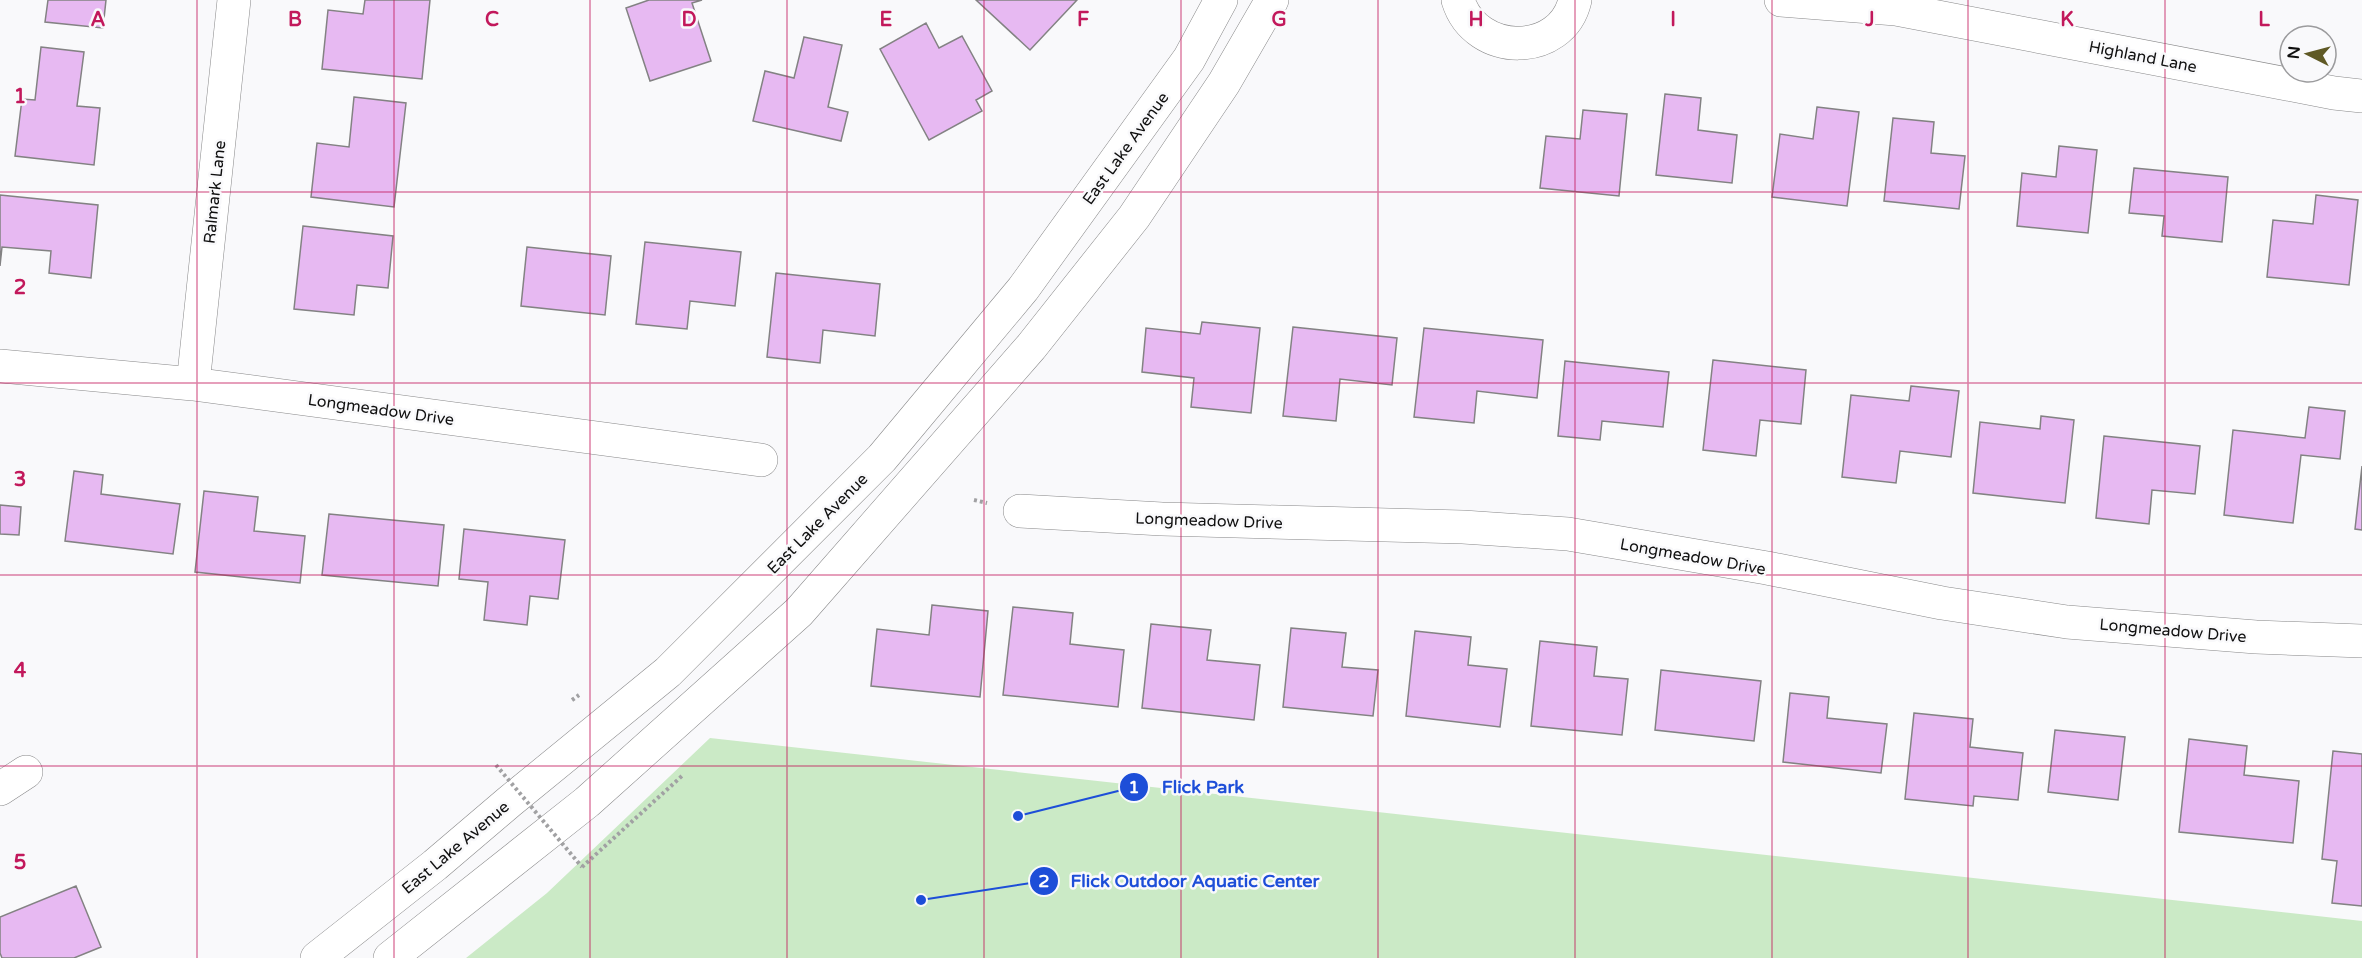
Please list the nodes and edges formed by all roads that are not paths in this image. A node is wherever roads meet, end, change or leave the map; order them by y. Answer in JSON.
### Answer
{"nodes":[{"id":1,"x":234,"y":0,"type":"edge"},
{"id":2,"x":1221,"y":0,"type":"edge"},
{"id":3,"x":1272,"y":0,"type":"edge"},
{"id":4,"x":1458,"y":0,"type":"edge"},
{"id":5,"x":1575,"y":0,"type":"edge"},
{"id":6,"x":1781,"y":0,"type":"edge"},
{"id":7,"x":2362,"y":96,"type":"edge"},
{"id":8,"x":0,"y":366,"type":"edge"},
{"id":9,"x":193,"y":384,"type":"junction"},
{"id":10,"x":761,"y":460,"type":"dead end"},
{"id":11,"x":1020,"y":511,"type":"dead end"},
{"id":12,"x":2362,"y":640,"type":"edge"},
{"id":13,"x":317,"y":958,"type":"edge"},
{"id":14,"x":390,"y":958,"type":"edge"}],
"edges":[{"from":1,"to":9,"type":"street","name":"Ralmark Lane"},
{"from":2,"to":13,"type":"street","name":"East Lake Avenue"},
{"from":3,"to":14,"type":"street"},
{"from":4,"to":5,"type":"street"},
{"from":6,"to":7,"type":"street","name":"Highland Lane"},
{"from":8,"to":9,"type":"street","name":"Longmeadow Drive"},
{"from":9,"to":10,"type":"street","name":"Longmeadow Drive"},
{"from":11,"to":12,"type":"street","name":"Longmeadow Drive"}]}
